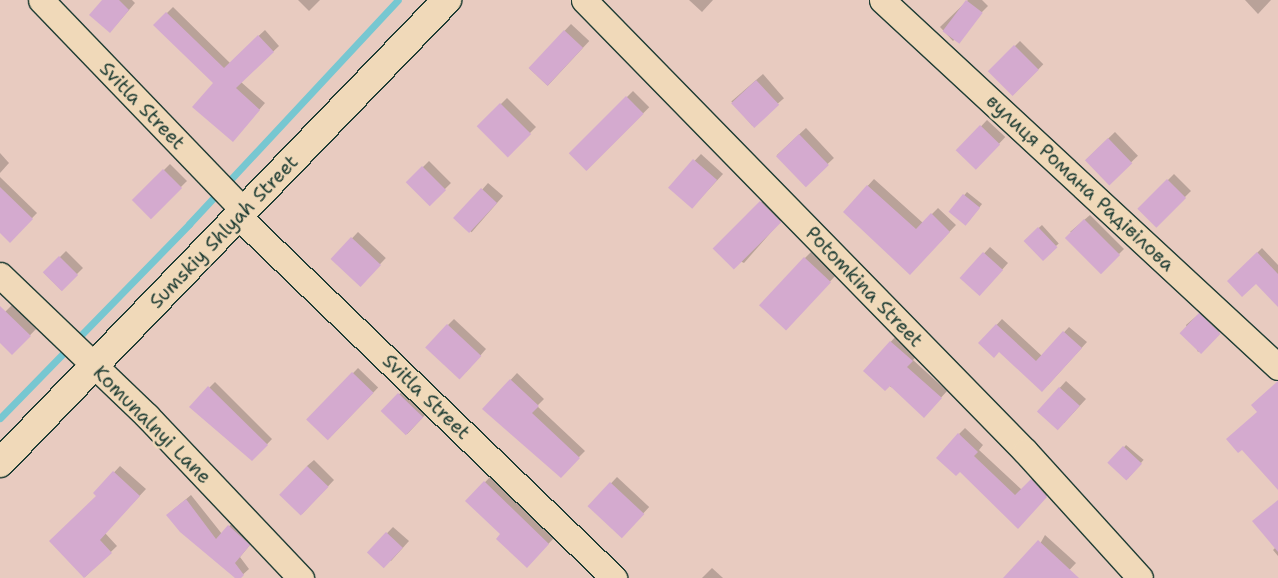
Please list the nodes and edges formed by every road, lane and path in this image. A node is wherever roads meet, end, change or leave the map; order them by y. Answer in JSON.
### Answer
{"nodes":[{"id":1,"x":41,"y":0,"type":"edge"},
{"id":2,"x":447,"y":0,"type":"edge"},
{"id":3,"x":584,"y":0,"type":"edge"},
{"id":4,"x":882,"y":0,"type":"edge"},
{"id":5,"x":241,"y":214,"type":"junction"},
{"id":6,"x":0,"y":275,"type":"edge"},
{"id":7,"x":94,"y":367,"type":"junction"},
{"id":8,"x":1278,"y":367,"type":"edge"},
{"id":9,"x":0,"y":463,"type":"edge"},
{"id":10,"x":301,"y":578,"type":"edge"},
{"id":11,"x":614,"y":578,"type":"edge"},
{"id":12,"x":1140,"y":578,"type":"edge"}],
"edges":[{"from":1,"to":5,"type":"street","name":"Svitla Street"},
{"from":2,"to":5,"type":"main road","name":"Sumskiy Shlyah Street"},
{"from":3,"to":12,"type":"street","name":"Potomkina Street"},
{"from":4,"to":8,"type":"street","name":"вулиця Романа Радівілова"},
{"from":5,"to":7,"type":"main road","name":"Sumskiy Shlyah Street"},
{"from":5,"to":11,"type":"street","name":"Svitla Street"},
{"from":6,"to":7,"type":"street","name":"Komunalnyi Lane"},
{"from":7,"to":9,"type":"main road","name":"Sumskiy Shlyah Street"},
{"from":7,"to":10,"type":"street","name":"Komunalnyi Lane"}]}
